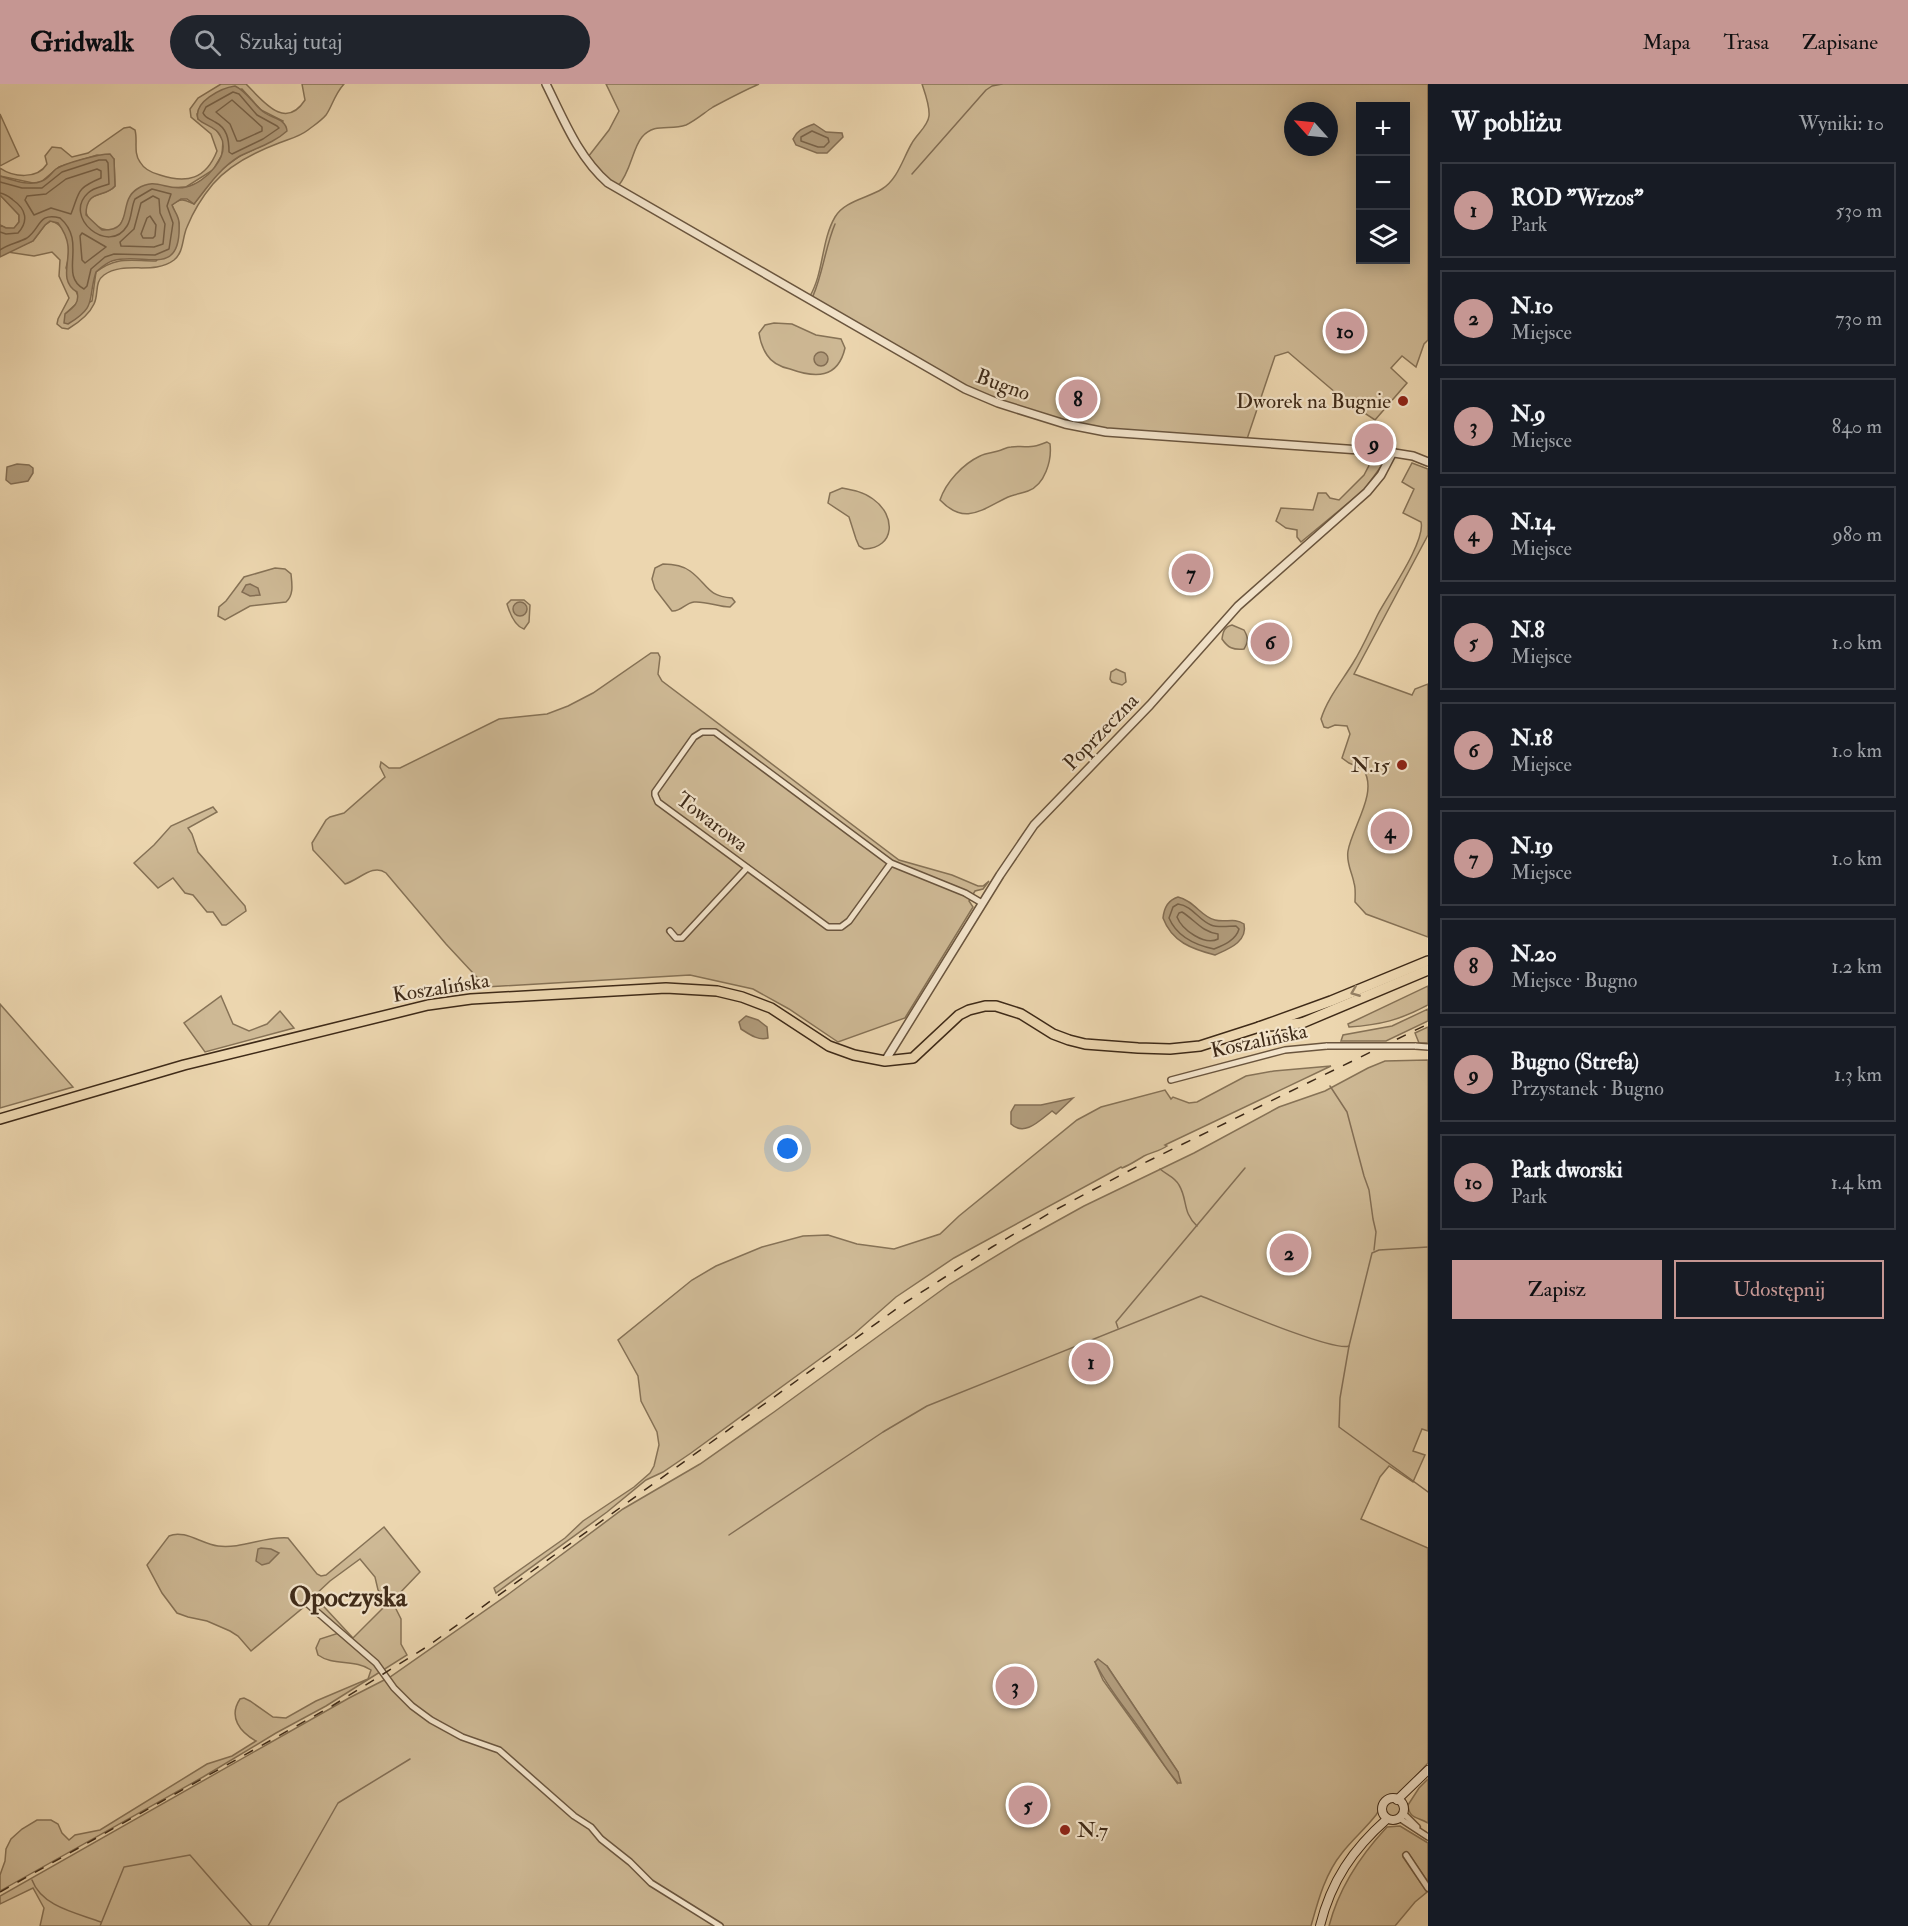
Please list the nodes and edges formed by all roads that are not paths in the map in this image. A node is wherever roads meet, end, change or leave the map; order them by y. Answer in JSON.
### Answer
{"nodes":[{"id":1,"x":546,"y":84,"type":"edge"},
{"id":2,"x":1393,"y":453,"type":"junction"},
{"id":3,"x":1428,"y":462,"type":"edge"},
{"id":4,"x":891,"y":863,"type":"junction"},
{"id":5,"x":747,"y":868,"type":"junction"},
{"id":6,"x":982,"y":903,"type":"junction"},
{"id":7,"x":670,"y":931,"type":"dead end"},
{"id":8,"x":1428,"y":961,"type":"edge"},
{"id":9,"x":1428,"y":970,"type":"edge"},
{"id":10,"x":1259,"y":1027,"type":"junction"},
{"id":11,"x":1428,"y":1047,"type":"edge"},
{"id":12,"x":885,"y":1060,"type":"junction"},
{"id":13,"x":1171,"y":1080,"type":"dead end"},
{"id":14,"x":0,"y":1119,"type":"edge"},
{"id":15,"x":309,"y":1605,"type":"dead end"},
{"id":16,"x":1428,"y":1770,"type":"edge"},
{"id":17,"x":1400,"y":1809,"type":"junction"},
{"id":18,"x":1385,"y":1817,"type":"junction"},
{"id":19,"x":1425,"y":1835,"type":"edge"},
{"id":20,"x":1406,"y":1855,"type":"dead end"},
{"id":21,"x":1428,"y":1887,"type":"edge"},
{"id":22,"x":720,"y":1926,"type":"edge"},
{"id":23,"x":1320,"y":1926,"type":"edge"}],
"edges":[{"from":1,"to":2,"type":"street","name":"Bugno"},
{"from":2,"to":3,"type":"street","name":"Bugno"},
{"from":2,"to":6,"type":"street","name":"Poprzeczna"},
{"from":4,"to":5,"type":"street","name":"Towarowa"},
{"from":4,"to":5,"type":"street","name":"Towarowa"},
{"from":4,"to":6,"type":"street"},
{"from":5,"to":7,"type":"street","name":"Towarowa"},
{"from":6,"to":12,"type":"street","name":"Poprzeczna"},
{"from":8,"to":10,"type":"highway","one_way":true},
{"from":9,"to":10,"type":"highway"},
{"from":10,"to":12,"type":"highway","name":"Koszalińska"},
{"from":11,"to":13,"type":"street","name":"Koszalińska","bridge":true},
{"from":12,"to":14,"type":"highway","name":"Koszalińska"},
{"from":15,"to":22,"type":"street"},
{"from":16,"to":17,"type":"main road"},
{"from":17,"to":18,"type":"main road"},
{"from":17,"to":18,"type":"main road"},
{"from":17,"to":19,"type":"street"},
{"from":18,"to":23,"type":"main road"},
{"from":20,"to":21,"type":"street"}]}
